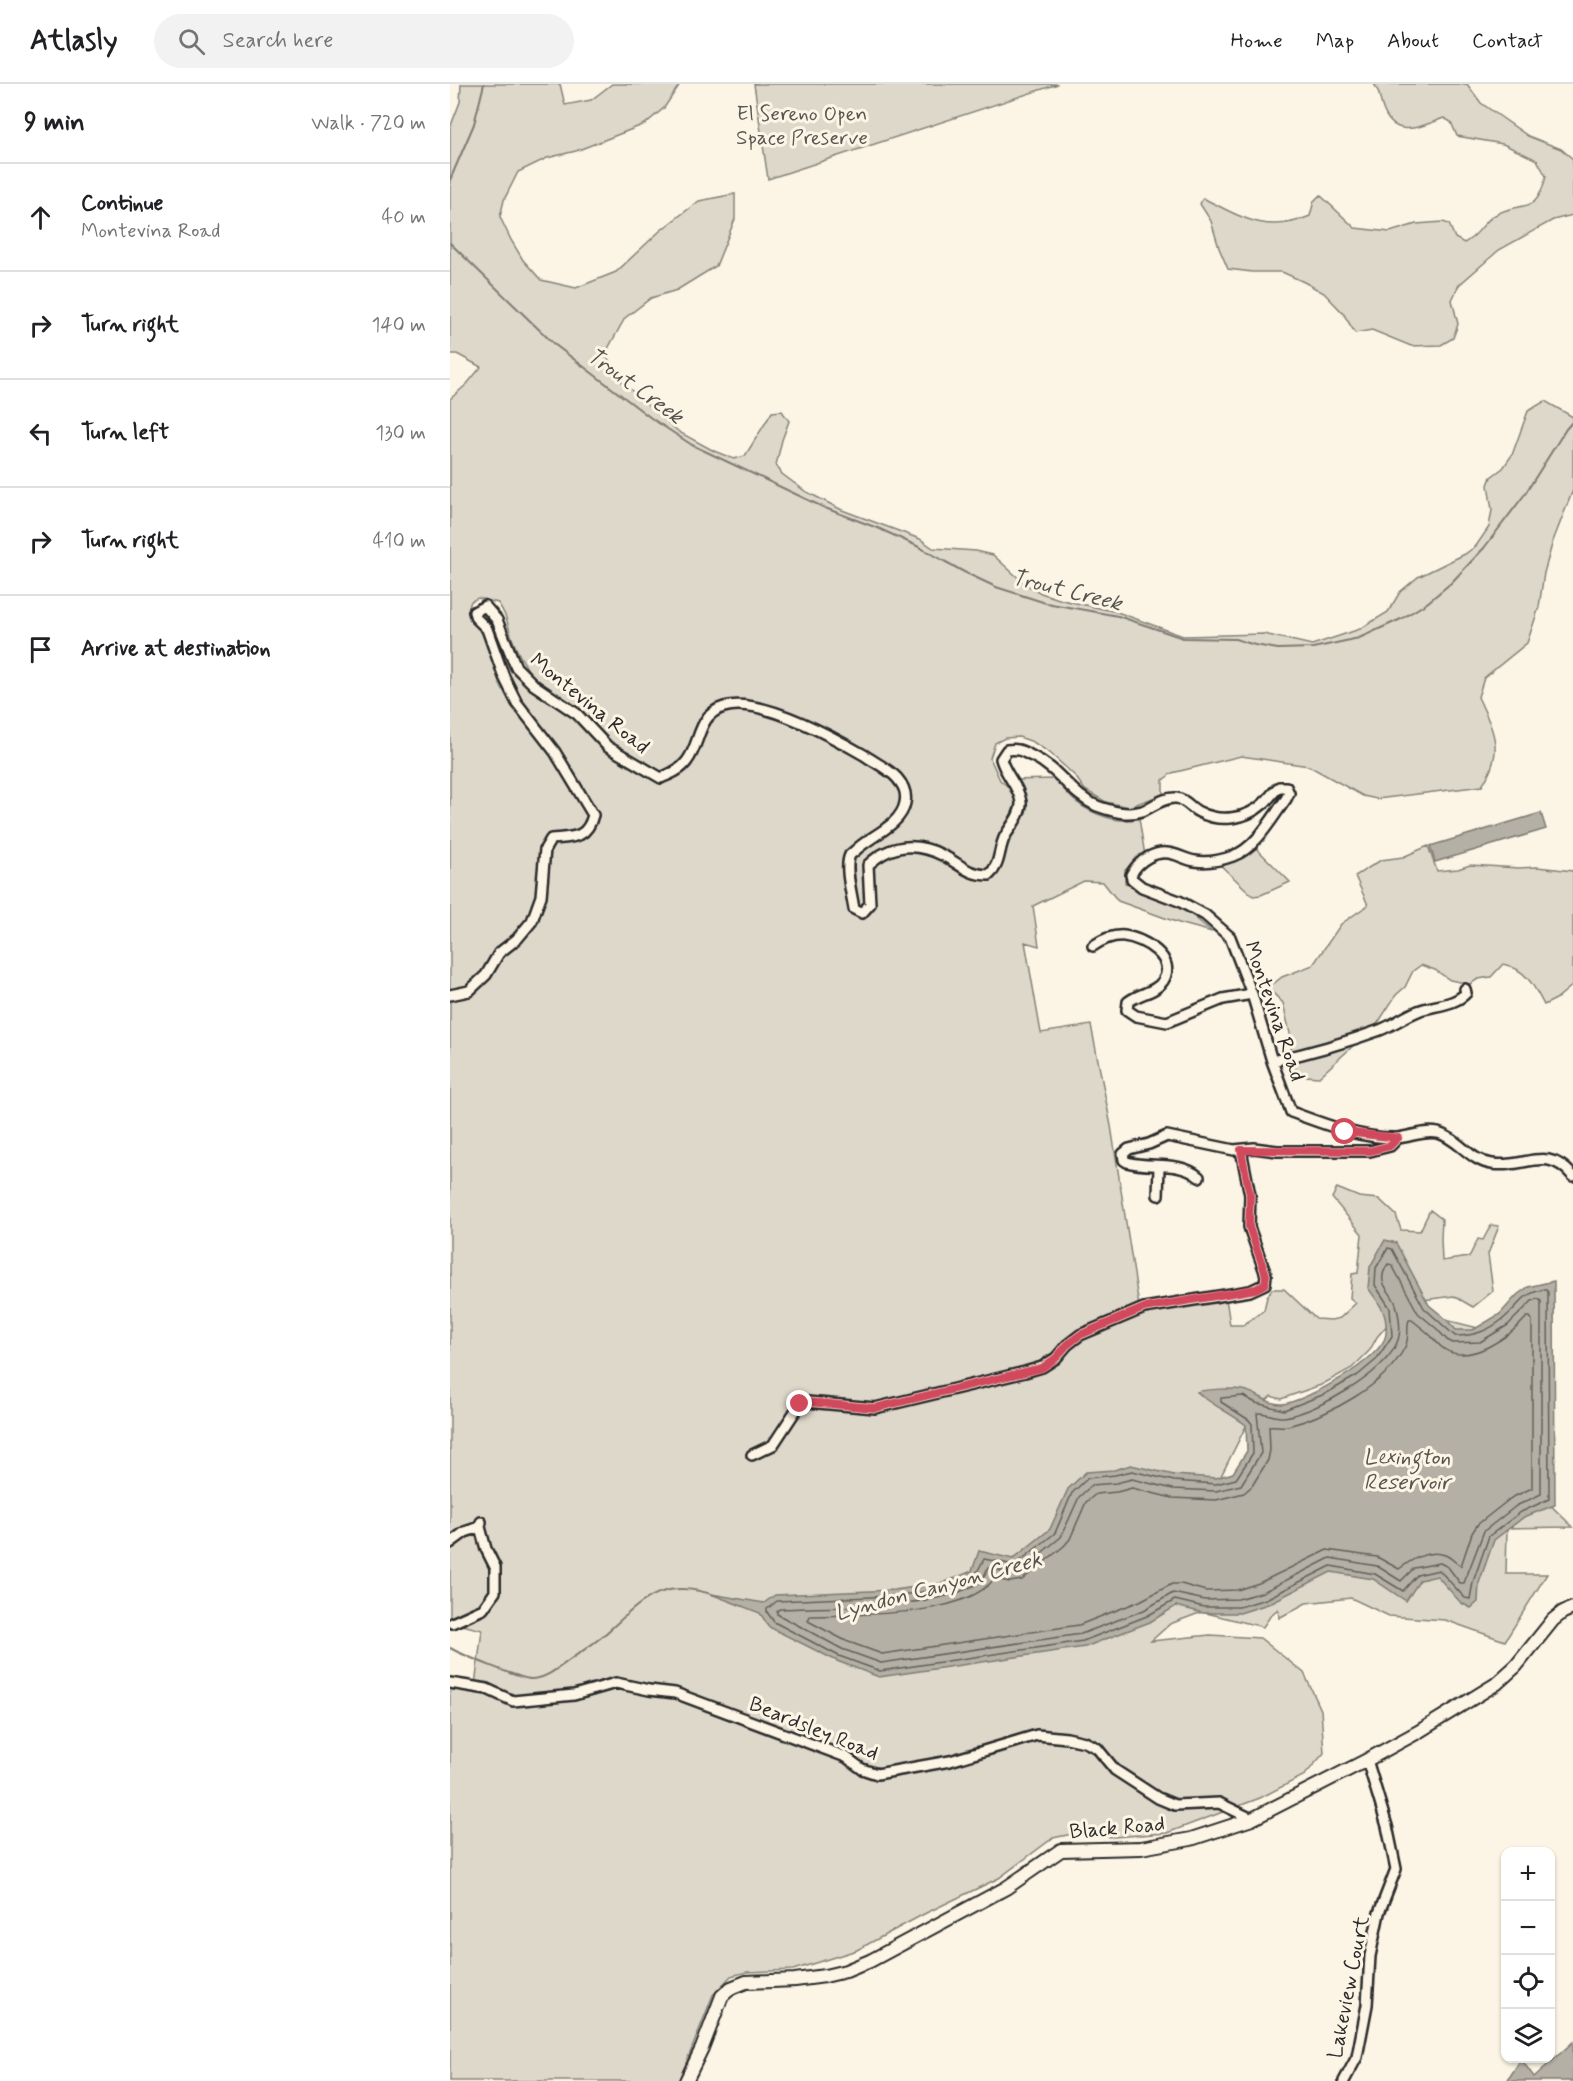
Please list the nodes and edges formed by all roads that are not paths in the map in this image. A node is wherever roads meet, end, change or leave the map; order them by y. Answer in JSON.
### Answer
{"nodes":[{"id":1,"x":1094,"y":946,"type":"dead end"},
{"id":2,"x":1466,"y":989,"type":"dead end"},
{"id":3,"x":1252,"y":994,"type":"junction"},
{"id":4,"x":450,"y":995,"type":"edge"},
{"id":5,"x":1272,"y":1061,"type":"junction"},
{"id":6,"x":1398,"y":1138,"type":"junction"},
{"id":7,"x":1241,"y":1150,"type":"junction"},
{"id":8,"x":1159,"y":1167,"type":"junction"},
{"id":9,"x":1573,"y":1176,"type":"edge"},
{"id":10,"x":1199,"y":1177,"type":"dead end"},
{"id":11,"x":1158,"y":1195,"type":"dead end"},
{"id":12,"x":752,"y":1455,"type":"dead end"},
{"id":13,"x":450,"y":1543,"type":"edge"},
{"id":14,"x":1573,"y":1608,"type":"edge"},
{"id":15,"x":452,"y":1623,"type":"dead end"},
{"id":16,"x":450,"y":1683,"type":"edge"},
{"id":17,"x":1367,"y":1760,"type":"junction"},
{"id":18,"x":1251,"y":1819,"type":"junction"},
{"id":19,"x":686,"y":2081,"type":"edge"},
{"id":20,"x":1344,"y":2081,"type":"edge"}],
"edges":[{"from":1,"to":3,"type":"street"},
{"from":2,"to":5,"type":"street"},
{"from":3,"to":4,"type":"street","name":"Montevina Road"},
{"from":3,"to":5,"type":"street","name":"Montevina Road"},
{"from":5,"to":6,"type":"street","name":"Montevina Road"},
{"from":6,"to":7,"type":"street"},
{"from":6,"to":9,"type":"street","name":"Montevina Road"},
{"from":7,"to":8,"type":"street"},
{"from":7,"to":12,"type":"street"},
{"from":8,"to":10,"type":"street"},
{"from":8,"to":11,"type":"street"},
{"from":13,"to":15,"type":"street"},
{"from":14,"to":17,"type":"street","name":"Black Road"},
{"from":16,"to":18,"type":"street","name":"Beardsley Road"},
{"from":17,"to":18,"type":"street","name":"Black Road"},
{"from":17,"to":20,"type":"street","name":"Lakeview Court"},
{"from":18,"to":19,"type":"street","name":"Black Road"}]}
